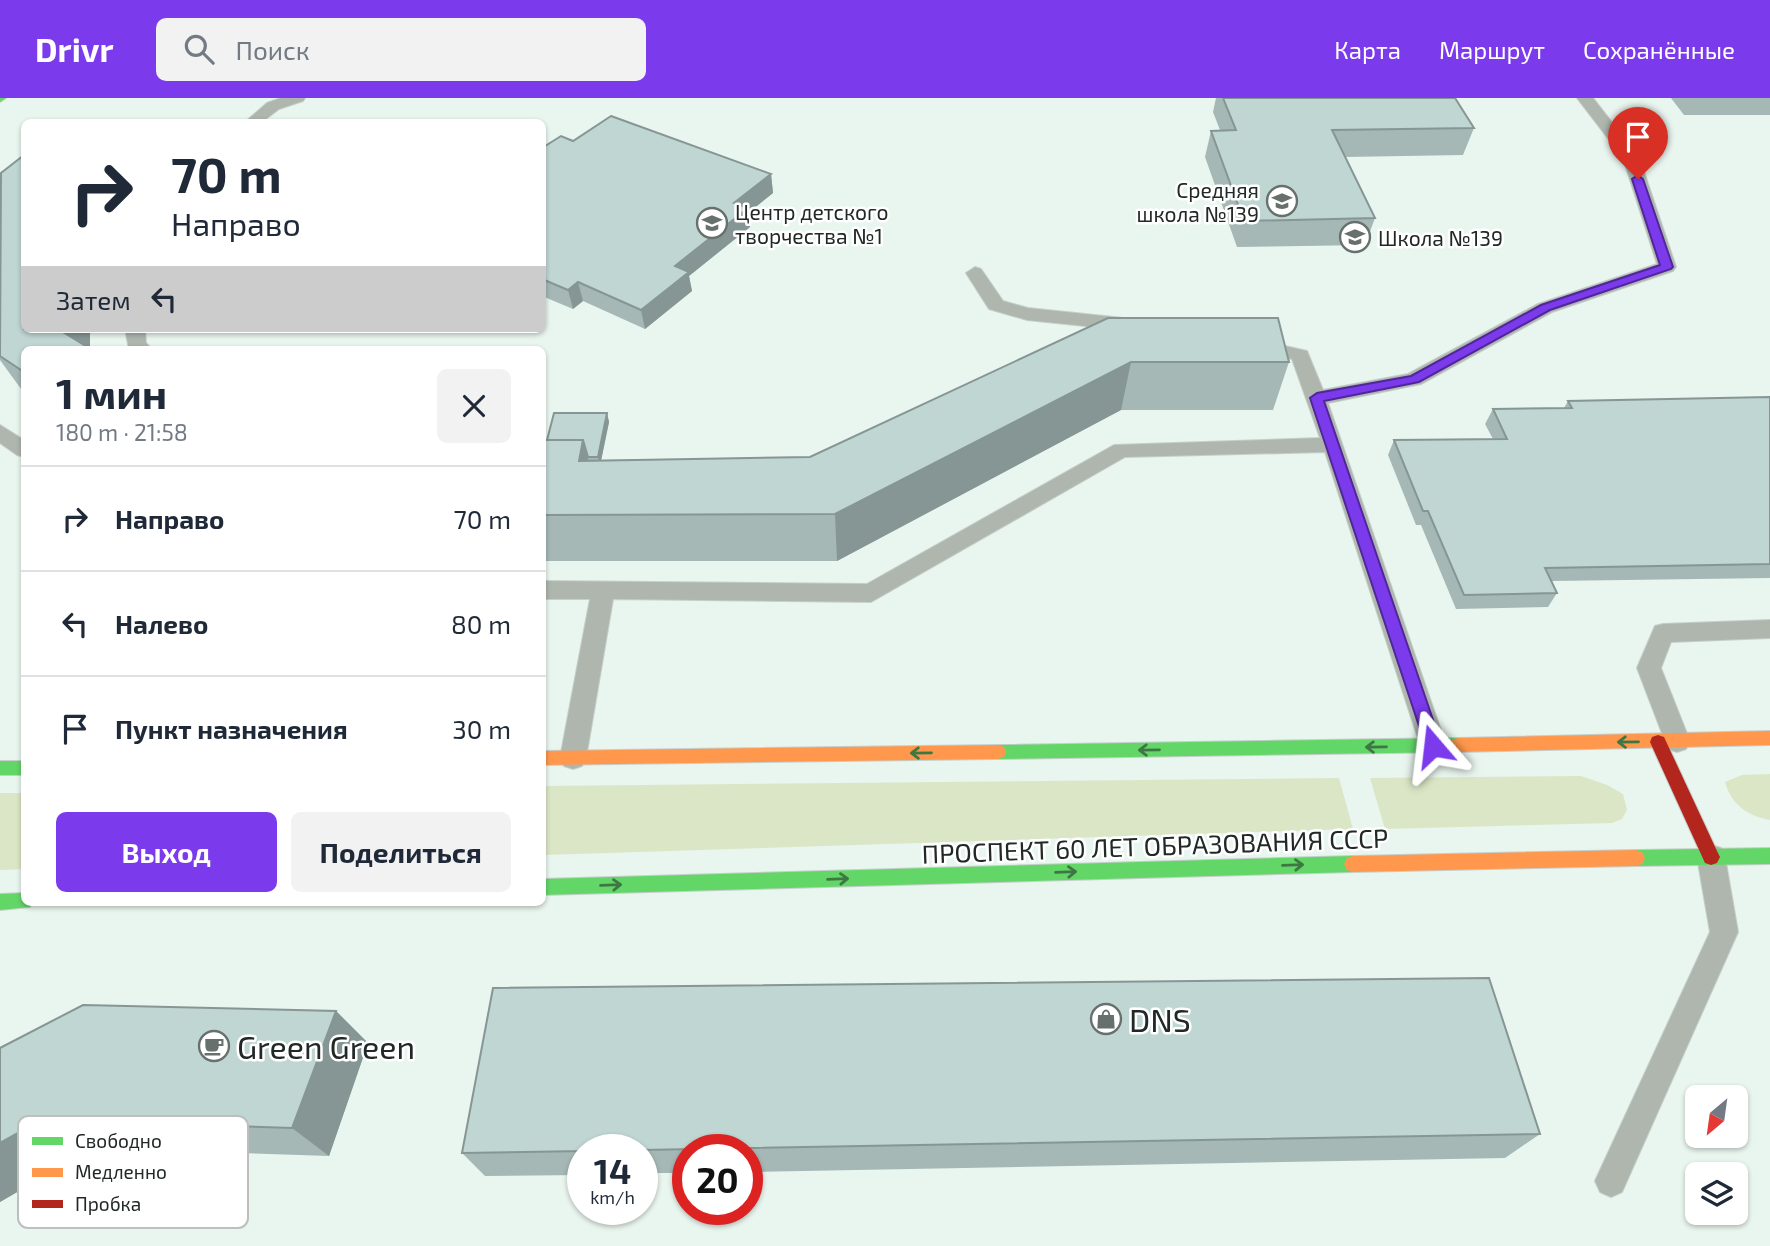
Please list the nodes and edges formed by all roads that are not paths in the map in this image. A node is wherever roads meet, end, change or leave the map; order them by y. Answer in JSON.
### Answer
{"nodes":[{"id":1,"x":297,"y":98,"type":"edge"},
{"id":2,"x":1585,"y":98,"type":"edge"},
{"id":3,"x":257,"y":119,"type":"edge"},
{"id":4,"x":975,"y":273,"type":"dead end"},
{"id":5,"x":1147,"y":327,"type":"edge"},
{"id":6,"x":1238,"y":341,"type":"edge"},
{"id":7,"x":1317,"y":398,"type":"junction"},
{"id":8,"x":0,"y":432,"type":"edge"},
{"id":9,"x":1333,"y":445,"type":"junction"},
{"id":10,"x":21,"y":448,"type":"edge"},
{"id":11,"x":546,"y":590,"type":"edge"},
{"id":12,"x":603,"y":590,"type":"junction"},
{"id":13,"x":1770,"y":629,"type":"edge"},
{"id":14,"x":1770,"y":738,"type":"edge"},
{"id":15,"x":1667,"y":741,"type":"junction"},
{"id":16,"x":1433,"y":746,"type":"junction"},
{"id":17,"x":546,"y":758,"type":"edge"},
{"id":18,"x":573,"y":758,"type":"junction"},
{"id":19,"x":0,"y":768,"type":"edge"},
{"id":20,"x":21,"y":768,"type":"edge"},
{"id":21,"x":1770,"y":856,"type":"edge"},
{"id":22,"x":1711,"y":857,"type":"junction"},
{"id":23,"x":546,"y":887,"type":"edge"},
{"id":24,"x":21,"y":901,"type":"edge"},
{"id":25,"x":0,"y":902,"type":"edge"},
{"id":26,"x":1611,"y":1181,"type":"dead end"}],
"edges":[{"from":1,"to":3,"type":"lane"},
{"from":2,"to":7,"type":"lane"},
{"from":4,"to":5,"type":"lane"},
{"from":6,"to":7,"type":"lane"},
{"from":7,"to":9,"type":"lane"},
{"from":8,"to":10,"type":"lane"},
{"from":9,"to":12,"type":"lane"},
{"from":9,"to":16,"type":"lane"},
{"from":11,"to":12,"type":"lane"},
{"from":12,"to":18,"type":"lane"},
{"from":13,"to":15,"type":"lane"},
{"from":14,"to":15,"type":"main road"},
{"from":15,"to":16,"type":"main road","one_way":true},
{"from":15,"to":22,"type":"main road"},
{"from":16,"to":18,"type":"main road","one_way":true},
{"from":17,"to":18,"type":"main road"},
{"from":19,"to":20,"type":"main road"},
{"from":21,"to":22,"type":"main road","name":"ПРОСПЕКТ 60 ЛЕТ ОБРАЗОВАНИЯ СССР"},
{"from":23,"to":22,"type":"main road","name":"ПРОСПЕКТ 60 ЛЕТ ОБРАЗОВАНИЯ СССР","one_way":true},
{"from":22,"to":26,"type":"lane"},
{"from":24,"to":25,"type":"main road"}]}
